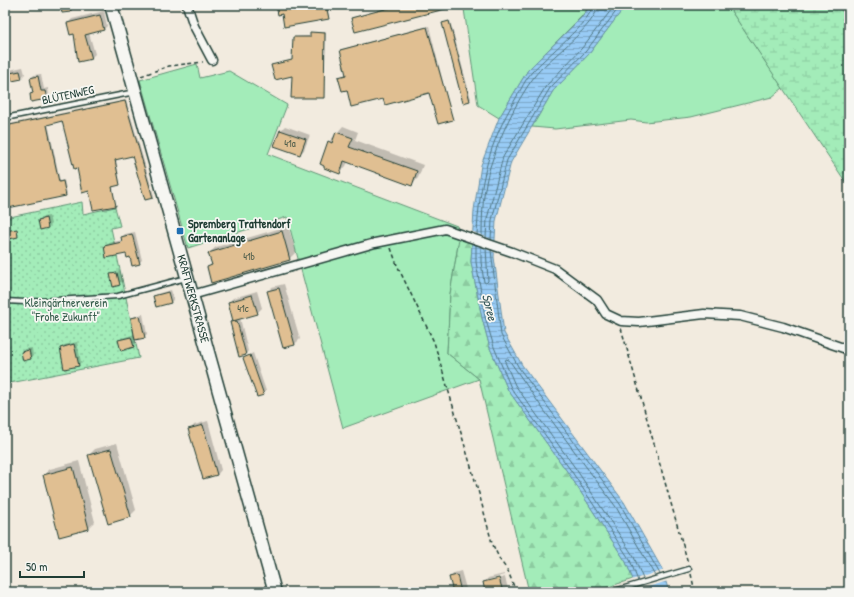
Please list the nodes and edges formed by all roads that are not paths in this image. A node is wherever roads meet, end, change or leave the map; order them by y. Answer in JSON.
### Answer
{"nodes":[{"id":1,"x":111,"y":5,"type":"edge"},
{"id":2,"x":188,"y":5,"type":"edge"},
{"id":3,"x":212,"y":60,"type":"road end"},
{"id":4,"x":133,"y":86,"type":"junction"},
{"id":5,"x":5,"y":118,"type":"edge"},
{"id":6,"x":187,"y":278,"type":"junction"},
{"id":7,"x":192,"y":295,"type":"junction"},
{"id":8,"x":5,"y":301,"type":"edge"},
{"id":9,"x":849,"y":350,"type":"edge"},
{"id":10,"x":689,"y":569,"type":"road end"},
{"id":11,"x":275,"y":592,"type":"edge"},
{"id":12,"x":611,"y":592,"type":"edge"}],
"edges":[{"from":1,"to":4,"type":"main road","name":"KRAFTWERKSTRASSE"},
{"from":2,"to":3,"type":"street"},
{"from":4,"to":5,"type":"lane","name":"BLÜTENWEG"},
{"from":4,"to":6,"type":"main road","name":"KRAFTWERKSTRASSE"},
{"from":6,"to":7,"type":"main road","name":"KRAFTWERKSTRASSE"},
{"from":6,"to":8,"type":"lane"},
{"from":7,"to":9,"type":"street"},
{"from":7,"to":11,"type":"main road","name":"KRAFTWERKSTRASSE"},
{"from":10,"to":12,"type":"lane"}]}
